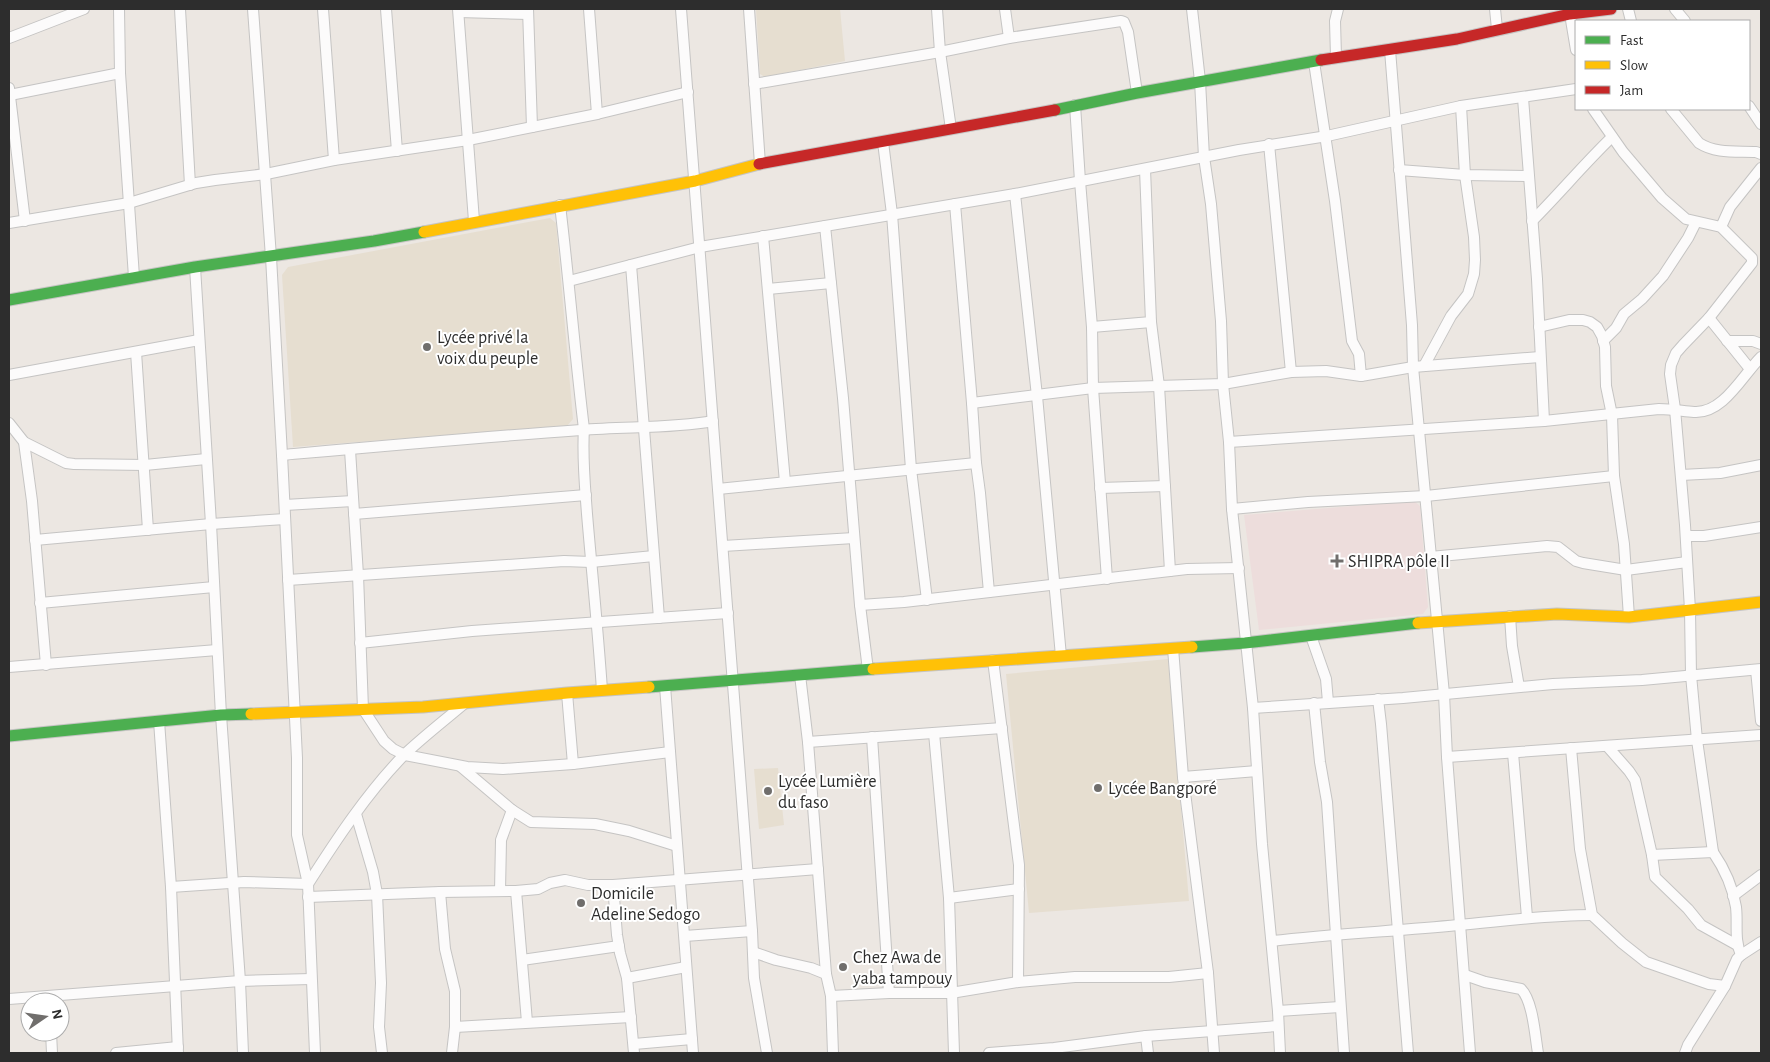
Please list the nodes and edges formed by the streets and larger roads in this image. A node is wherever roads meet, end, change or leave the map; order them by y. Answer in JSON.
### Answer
{"nodes":[{"id":1,"x":84,"y":9,"type":"edge"},
{"id":2,"x":119,"y":9,"type":"edge"},
{"id":3,"x":180,"y":9,"type":"edge"},
{"id":4,"x":253,"y":9,"type":"edge"},
{"id":5,"x":323,"y":9,"type":"edge"},
{"id":6,"x":386,"y":9,"type":"edge"},
{"id":7,"x":589,"y":9,"type":"edge"},
{"id":8,"x":681,"y":9,"type":"edge"},
{"id":9,"x":749,"y":9,"type":"edge"},
{"id":10,"x":937,"y":9,"type":"edge"},
{"id":11,"x":1005,"y":9,"type":"edge"},
{"id":12,"x":1192,"y":9,"type":"edge"},
{"id":13,"x":1338,"y":9,"type":"edge"},
{"id":14,"x":1495,"y":9,"type":"edge"},
{"id":15,"x":1611,"y":9,"type":"edge"},
{"id":16,"x":1675,"y":9,"type":"edge"},
{"id":17,"x":459,"y":10,"type":"edge"},
{"id":18,"x":528,"y":11,"type":"edge"},
{"id":19,"x":1570,"y":14,"type":"junction"},
{"id":20,"x":1684,"y":20,"type":"edge"},
{"id":21,"x":1497,"y":29,"type":"junction"},
{"id":22,"x":9,"y":38,"type":"edge"},
{"id":23,"x":1008,"y":38,"type":"junction"},
{"id":24,"x":1575,"y":44,"type":"edge"},
{"id":25,"x":1390,"y":50,"type":"junction"},
{"id":26,"x":940,"y":52,"type":"junction"},
{"id":27,"x":1336,"y":57,"type":"junction"},
{"id":28,"x":1314,"y":62,"type":"junction"},
{"id":29,"x":120,"y":73,"type":"junction"},
{"id":30,"x":1200,"y":81,"type":"junction"},
{"id":31,"x":754,"y":84,"type":"junction"},
{"id":32,"x":1575,"y":89,"type":"edge"},
{"id":33,"x":9,"y":92,"type":"edge"},
{"id":34,"x":688,"y":92,"type":"junction"},
{"id":35,"x":1138,"y":93,"type":"junction"},
{"id":36,"x":1523,"y":98,"type":"junction"},
{"id":37,"x":1075,"y":106,"type":"junction"},
{"id":38,"x":1461,"y":106,"type":"junction"},
{"id":39,"x":1750,"y":108,"type":"edge"},
{"id":40,"x":1594,"y":110,"type":"edge"},
{"id":41,"x":1672,"y":110,"type":"edge"},
{"id":42,"x":597,"y":114,"type":"junction"},
{"id":43,"x":1395,"y":120,"type":"junction"},
{"id":44,"x":1761,"y":124,"type":"edge"},
{"id":45,"x":532,"y":128,"type":"junction"},
{"id":46,"x":951,"y":129,"type":"junction"},
{"id":47,"x":1327,"y":136,"type":"junction"},
{"id":48,"x":1612,"y":137,"type":"junction"},
{"id":49,"x":468,"y":140,"type":"junction"},
{"id":50,"x":883,"y":142,"type":"junction"},
{"id":51,"x":1269,"y":144,"type":"junction"},
{"id":52,"x":397,"y":151,"type":"junction"},
{"id":53,"x":1761,"y":154,"type":"edge"},
{"id":54,"x":1204,"y":158,"type":"junction"},
{"id":55,"x":334,"y":160,"type":"junction"},
{"id":56,"x":760,"y":164,"type":"junction"},
{"id":57,"x":1761,"y":168,"type":"edge"},
{"id":58,"x":1145,"y":169,"type":"junction"},
{"id":59,"x":1399,"y":170,"type":"junction"},
{"id":60,"x":266,"y":174,"type":"junction"},
{"id":61,"x":1465,"y":175,"type":"junction"},
{"id":62,"x":1528,"y":176,"type":"junction"},
{"id":63,"x":695,"y":181,"type":"junction"},
{"id":64,"x":1080,"y":181,"type":"junction"},
{"id":65,"x":190,"y":185,"type":"junction"},
{"id":66,"x":1015,"y":194,"type":"junction"},
{"id":67,"x":129,"y":203,"type":"junction"},
{"id":68,"x":955,"y":204,"type":"junction"},
{"id":69,"x":560,"y":206,"type":"junction"},
{"id":70,"x":892,"y":214,"type":"junction"},
{"id":71,"x":25,"y":220,"type":"junction"},
{"id":72,"x":474,"y":221,"type":"junction"},
{"id":73,"x":1532,"y":221,"type":"junction"},
{"id":74,"x":1696,"y":222,"type":"junction"},
{"id":75,"x":9,"y":223,"type":"edge"},
{"id":76,"x":825,"y":226,"type":"junction"},
{"id":77,"x":1721,"y":226,"type":"junction"},
{"id":78,"x":763,"y":236,"type":"junction"},
{"id":79,"x":700,"y":247,"type":"junction"},
{"id":80,"x":271,"y":257,"type":"junction"},
{"id":81,"x":631,"y":265,"type":"junction"},
{"id":82,"x":195,"y":267,"type":"junction"},
{"id":83,"x":134,"y":277,"type":"junction"},
{"id":84,"x":569,"y":282,"type":"junction"},
{"id":85,"x":831,"y":282,"type":"junction"},
{"id":86,"x":768,"y":290,"type":"junction"},
{"id":87,"x":9,"y":300,"type":"edge"},
{"id":88,"x":1709,"y":318,"type":"junction"},
{"id":89,"x":1151,"y":322,"type":"junction"},
{"id":90,"x":1092,"y":327,"type":"junction"},
{"id":91,"x":1539,"y":327,"type":"junction"},
{"id":92,"x":199,"y":340,"type":"junction"},
{"id":93,"x":1603,"y":341,"type":"junction"},
{"id":94,"x":1727,"y":341,"type":"junction"},
{"id":95,"x":1761,"y":344,"type":"edge"},
{"id":96,"x":136,"y":352,"type":"junction"},
{"id":97,"x":1540,"y":357,"type":"junction"},
{"id":98,"x":1761,"y":358,"type":"edge"},
{"id":99,"x":1418,"y":367,"type":"junction"},
{"id":100,"x":1750,"y":369,"type":"junction"},
{"id":101,"x":1291,"y":372,"type":"junction"},
{"id":102,"x":9,"y":375,"type":"edge"},
{"id":103,"x":1361,"y":376,"type":"junction"},
{"id":104,"x":1223,"y":384,"type":"junction"},
{"id":105,"x":1159,"y":386,"type":"junction"},
{"id":106,"x":1093,"y":388,"type":"junction"},
{"id":107,"x":1037,"y":396,"type":"junction"},
{"id":108,"x":972,"y":403,"type":"junction"},
{"id":109,"x":1675,"y":409,"type":"junction"},
{"id":110,"x":1612,"y":414,"type":"junction"},
{"id":111,"x":713,"y":421,"type":"junction"},
{"id":112,"x":1544,"y":421,"type":"junction"},
{"id":113,"x":9,"y":423,"type":"edge"},
{"id":114,"x":644,"y":428,"type":"junction"},
{"id":115,"x":584,"y":429,"type":"junction"},
{"id":116,"x":1420,"y":429,"type":"junction"},
{"id":117,"x":24,"y":442,"type":"junction"},
{"id":118,"x":1229,"y":442,"type":"junction"},
{"id":119,"x":350,"y":450,"type":"junction"},
{"id":120,"x":282,"y":455,"type":"junction"},
{"id":121,"x":206,"y":460,"type":"junction"},
{"id":122,"x":976,"y":463,"type":"junction"},
{"id":123,"x":144,"y":465,"type":"junction"},
{"id":124,"x":1761,"y":465,"type":"edge"},
{"id":125,"x":911,"y":469,"type":"junction"},
{"id":126,"x":1681,"y":475,"type":"junction"},
{"id":127,"x":849,"y":476,"type":"junction"},
{"id":128,"x":1614,"y":476,"type":"junction"},
{"id":129,"x":785,"y":482,"type":"junction"},
{"id":130,"x":1165,"y":486,"type":"junction"},
{"id":131,"x":1100,"y":488,"type":"junction"},
{"id":132,"x":718,"y":489,"type":"junction"},
{"id":133,"x":586,"y":495,"type":"junction"},
{"id":134,"x":1426,"y":496,"type":"junction"},
{"id":135,"x":353,"y":501,"type":"junction"},
{"id":136,"x":285,"y":505,"type":"junction"},
{"id":137,"x":1232,"y":509,"type":"junction"},
{"id":138,"x":354,"y":514,"type":"junction"},
{"id":139,"x":285,"y":520,"type":"junction"},
{"id":140,"x":211,"y":524,"type":"junction"},
{"id":141,"x":1761,"y":528,"type":"edge"},
{"id":142,"x":148,"y":530,"type":"junction"},
{"id":143,"x":1686,"y":536,"type":"junction"},
{"id":144,"x":854,"y":538,"type":"junction"},
{"id":145,"x":35,"y":540,"type":"junction"},
{"id":146,"x":723,"y":546,"type":"junction"},
{"id":147,"x":654,"y":556,"type":"junction"},
{"id":148,"x":1430,"y":557,"type":"junction"},
{"id":149,"x":591,"y":562,"type":"junction"},
{"id":150,"x":1687,"y":562,"type":"junction"},
{"id":151,"x":1239,"y":568,"type":"junction"},
{"id":152,"x":1626,"y":570,"type":"junction"},
{"id":153,"x":1170,"y":571,"type":"junction"},
{"id":154,"x":358,"y":576,"type":"junction"},
{"id":155,"x":1107,"y":579,"type":"junction"},
{"id":156,"x":288,"y":580,"type":"junction"},
{"id":157,"x":1054,"y":585,"type":"junction"},
{"id":158,"x":214,"y":588,"type":"junction"},
{"id":159,"x":989,"y":592,"type":"junction"},
{"id":160,"x":927,"y":600,"type":"junction"},
{"id":161,"x":1761,"y":602,"type":"edge"},
{"id":162,"x":40,"y":603,"type":"junction"},
{"id":163,"x":860,"y":605,"type":"junction"},
{"id":164,"x":1690,"y":610,"type":"junction"},
{"id":165,"x":728,"y":613,"type":"junction"},
{"id":166,"x":1510,"y":616,"type":"junction"},
{"id":167,"x":1629,"y":617,"type":"junction"},
{"id":168,"x":659,"y":618,"type":"junction"},
{"id":169,"x":1437,"y":621,"type":"junction"},
{"id":170,"x":598,"y":622,"type":"junction"},
{"id":171,"x":1312,"y":636,"type":"junction"},
{"id":172,"x":360,"y":643,"type":"junction"},
{"id":173,"x":1245,"y":643,"type":"junction"},
{"id":174,"x":1173,"y":648,"type":"junction"},
{"id":175,"x":217,"y":650,"type":"junction"},
{"id":176,"x":1061,"y":656,"type":"junction"},
{"id":177,"x":993,"y":660,"type":"junction"},
{"id":178,"x":46,"y":665,"type":"junction"},
{"id":179,"x":9,"y":668,"type":"edge"},
{"id":180,"x":1758,"y":669,"type":"edge"},
{"id":181,"x":868,"y":670,"type":"junction"},
{"id":182,"x":800,"y":675,"type":"junction"},
{"id":183,"x":1691,"y":675,"type":"junction"},
{"id":184,"x":733,"y":680,"type":"junction"},
{"id":185,"x":665,"y":686,"type":"junction"},
{"id":186,"x":1519,"y":687,"type":"junction"},
{"id":187,"x":602,"y":690,"type":"junction"},
{"id":188,"x":566,"y":693,"type":"junction"},
{"id":189,"x":1444,"y":694,"type":"junction"},
{"id":190,"x":1378,"y":699,"type":"junction"},
{"id":191,"x":466,"y":702,"type":"junction"},
{"id":192,"x":1328,"y":702,"type":"junction"},
{"id":193,"x":1314,"y":704,"type":"junction"},
{"id":194,"x":1253,"y":708,"type":"junction"},
{"id":195,"x":363,"y":709,"type":"junction"},
{"id":196,"x":294,"y":712,"type":"junction"},
{"id":197,"x":221,"y":715,"type":"junction"},
{"id":198,"x":159,"y":721,"type":"junction"},
{"id":199,"x":1761,"y":721,"type":"edge"},
{"id":200,"x":1002,"y":728,"type":"junction"},
{"id":201,"x":934,"y":733,"type":"junction"},
{"id":202,"x":1761,"y":735,"type":"edge"},
{"id":203,"x":9,"y":736,"type":"edge"},
{"id":204,"x":872,"y":737,"type":"junction"},
{"id":205,"x":1697,"y":740,"type":"junction"},
{"id":206,"x":808,"y":742,"type":"junction"},
{"id":207,"x":1607,"y":746,"type":"junction"},
{"id":208,"x":1571,"y":748,"type":"junction"},
{"id":209,"x":670,"y":752,"type":"junction"},
{"id":210,"x":1513,"y":752,"type":"junction"},
{"id":211,"x":405,"y":755,"type":"junction"},
{"id":212,"x":1447,"y":757,"type":"junction"},
{"id":213,"x":573,"y":764,"type":"junction"},
{"id":214,"x":459,"y":765,"type":"junction"},
{"id":215,"x":1257,"y":771,"type":"junction"},
{"id":216,"x":1183,"y":777,"type":"junction"},
{"id":217,"x":512,"y":810,"type":"junction"},
{"id":218,"x":356,"y":814,"type":"junction"},
{"id":219,"x":677,"y":846,"type":"junction"},
{"id":220,"x":1713,"y":852,"type":"junction"},
{"id":221,"x":1652,"y":854,"type":"junction"},
{"id":222,"x":818,"y":869,"type":"junction"},
{"id":223,"x":748,"y":873,"type":"junction"},
{"id":224,"x":1761,"y":875,"type":"edge"},
{"id":225,"x":680,"y":879,"type":"junction"},
{"id":226,"x":233,"y":883,"type":"junction"},
{"id":227,"x":308,"y":884,"type":"junction"},
{"id":228,"x":613,"y":885,"type":"junction"},
{"id":229,"x":171,"y":887,"type":"junction"},
{"id":230,"x":1019,"y":888,"type":"junction"},
{"id":231,"x":500,"y":891,"type":"junction"},
{"id":232,"x":516,"y":891,"type":"junction"},
{"id":233,"x":440,"y":892,"type":"junction"},
{"id":234,"x":377,"y":894,"type":"junction"},
{"id":235,"x":1733,"y":896,"type":"junction"},
{"id":236,"x":308,"y":897,"type":"junction"},
{"id":237,"x":949,"y":898,"type":"junction"},
{"id":238,"x":1592,"y":915,"type":"junction"},
{"id":239,"x":1527,"y":917,"type":"junction"},
{"id":240,"x":1461,"y":925,"type":"junction"},
{"id":241,"x":1397,"y":930,"type":"junction"},
{"id":242,"x":752,"y":931,"type":"junction"},
{"id":243,"x":1335,"y":934,"type":"junction"},
{"id":244,"x":684,"y":936,"type":"junction"},
{"id":245,"x":1272,"y":941,"type":"junction"},
{"id":246,"x":1761,"y":942,"type":"edge"},
{"id":247,"x":619,"y":946,"type":"junction"},
{"id":248,"x":1739,"y":950,"type":"junction"},
{"id":249,"x":753,"y":952,"type":"junction"},
{"id":250,"x":522,"y":960,"type":"junction"},
{"id":251,"x":686,"y":967,"type":"junction"},
{"id":252,"x":1208,"y":973,"type":"junction"},
{"id":253,"x":826,"y":974,"type":"junction"},
{"id":254,"x":1465,"y":975,"type":"junction"},
{"id":255,"x":627,"y":978,"type":"junction"},
{"id":256,"x":311,"y":979,"type":"junction"},
{"id":257,"x":240,"y":981,"type":"junction"},
{"id":258,"x":1018,"y":982,"type":"junction"},
{"id":259,"x":176,"y":986,"type":"junction"},
{"id":260,"x":1726,"y":986,"type":"junction"},
{"id":261,"x":889,"y":992,"type":"junction"},
{"id":262,"x":951,"y":993,"type":"junction"},
{"id":263,"x":70,"y":996,"type":"edge"},
{"id":264,"x":831,"y":996,"type":"junction"},
{"id":265,"x":1340,"y":1008,"type":"junction"},
{"id":266,"x":1278,"y":1011,"type":"junction"},
{"id":267,"x":631,"y":1017,"type":"junction"},
{"id":268,"x":527,"y":1022,"type":"junction"},
{"id":269,"x":1278,"y":1026,"type":"junction"},
{"id":270,"x":455,"y":1027,"type":"junction"},
{"id":271,"x":1212,"y":1033,"type":"junction"},
{"id":272,"x":1146,"y":1036,"type":"junction"},
{"id":273,"x":692,"y":1039,"type":"junction"},
{"id":274,"x":634,"y":1048,"type":"edge"},
{"id":275,"x":178,"y":1050,"type":"edge"},
{"id":276,"x":765,"y":1052,"type":"edge"},
{"id":277,"x":116,"y":1053,"type":"edge"},
{"id":278,"x":243,"y":1053,"type":"edge"},
{"id":279,"x":316,"y":1053,"type":"edge"},
{"id":280,"x":382,"y":1053,"type":"edge"},
{"id":281,"x":452,"y":1053,"type":"edge"},
{"id":282,"x":693,"y":1053,"type":"edge"},
{"id":283,"x":832,"y":1053,"type":"edge"},
{"id":284,"x":954,"y":1053,"type":"edge"},
{"id":285,"x":989,"y":1053,"type":"edge"},
{"id":286,"x":1148,"y":1053,"type":"edge"},
{"id":287,"x":1214,"y":1053,"type":"edge"},
{"id":288,"x":1280,"y":1053,"type":"edge"},
{"id":289,"x":1344,"y":1053,"type":"edge"},
{"id":290,"x":1408,"y":1053,"type":"edge"},
{"id":291,"x":1470,"y":1053,"type":"edge"},
{"id":292,"x":1538,"y":1053,"type":"edge"},
{"id":293,"x":1685,"y":1053,"type":"edge"}],
"edges":[{"from":1,"to":22,"type":"street"},
{"from":2,"to":29,"type":"street"},
{"from":3,"to":65,"type":"street"},
{"from":4,"to":60,"type":"street"},
{"from":5,"to":55,"type":"street"},
{"from":6,"to":52,"type":"street"},
{"from":7,"to":42,"type":"street"},
{"from":8,"to":34,"type":"street"},
{"from":9,"to":31,"type":"street"},
{"from":10,"to":26,"type":"street"},
{"from":11,"to":23,"type":"street"},
{"from":12,"to":30,"type":"street"},
{"from":13,"to":27,"type":"street"},
{"from":14,"to":21,"type":"street"},
{"from":15,"to":19,"type":"street"},
{"from":16,"to":20,"type":"street"},
{"from":17,"to":18,"type":"street"},
{"from":17,"to":49,"type":"street"},
{"from":18,"to":45,"type":"street"},
{"from":19,"to":21,"type":"street"},
{"from":19,"to":24,"type":"street"},
{"from":21,"to":25,"type":"street"},
{"from":23,"to":26,"type":"street"},
{"from":23,"to":35,"type":"street"},
{"from":25,"to":27,"type":"street"},
{"from":25,"to":43,"type":"street"},
{"from":26,"to":31,"type":"street"},
{"from":26,"to":46,"type":"street"},
{"from":27,"to":28,"type":"street"},
{"from":28,"to":30,"type":"street"},
{"from":28,"to":47,"type":"street"},
{"from":29,"to":33,"type":"street"},
{"from":29,"to":67,"type":"street"},
{"from":30,"to":35,"type":"street"},
{"from":30,"to":54,"type":"street"},
{"from":31,"to":56,"type":"street"},
{"from":32,"to":36,"type":"street"},
{"from":33,"to":71,"type":"street"},
{"from":34,"to":42,"type":"street"},
{"from":34,"to":63,"type":"street"},
{"from":35,"to":37,"type":"street"},
{"from":36,"to":38,"type":"street"},
{"from":36,"to":62,"type":"street"},
{"from":37,"to":46,"type":"street"},
{"from":37,"to":64,"type":"street"},
{"from":38,"to":43,"type":"street"},
{"from":38,"to":61,"type":"street"},
{"from":39,"to":44,"type":"street"},
{"from":40,"to":48,"type":"street"},
{"from":41,"to":53,"type":"street"},
{"from":42,"to":45,"type":"street"},
{"from":43,"to":47,"type":"street"},
{"from":43,"to":59,"type":"street"},
{"from":45,"to":49,"type":"street"},
{"from":46,"to":50,"type":"street"},
{"from":47,"to":51,"type":"street"},
{"from":47,"to":103,"type":"street"},
{"from":48,"to":73,"type":"street"},
{"from":48,"to":74,"type":"street"},
{"from":49,"to":52,"type":"street"},
{"from":49,"to":72,"type":"street"},
{"from":50,"to":56,"type":"street"},
{"from":50,"to":70,"type":"street"},
{"from":51,"to":54,"type":"street"},
{"from":51,"to":101,"type":"street"},
{"from":52,"to":55,"type":"street"},
{"from":54,"to":58,"type":"street"},
{"from":54,"to":104,"type":"street"},
{"from":55,"to":60,"type":"street"},
{"from":56,"to":63,"type":"street"},
{"from":57,"to":77,"type":"street"},
{"from":58,"to":64,"type":"street"},
{"from":58,"to":89,"type":"street"},
{"from":59,"to":61,"type":"street"},
{"from":59,"to":99,"type":"street"},
{"from":60,"to":65,"type":"street"},
{"from":60,"to":80,"type":"street"},
{"from":61,"to":62,"type":"street"},
{"from":61,"to":99,"type":"street"},
{"from":62,"to":73,"type":"street"},
{"from":63,"to":69,"type":"street"},
{"from":63,"to":79,"type":"street"},
{"from":64,"to":66,"type":"street"},
{"from":64,"to":90,"type":"street"},
{"from":65,"to":67,"type":"street"},
{"from":66,"to":68,"type":"street"},
{"from":66,"to":107,"type":"street"},
{"from":67,"to":71,"type":"street"},
{"from":67,"to":83,"type":"street"},
{"from":68,"to":70,"type":"street"},
{"from":68,"to":108,"type":"street"},
{"from":69,"to":72,"type":"street"},
{"from":69,"to":84,"type":"street"},
{"from":70,"to":76,"type":"street"},
{"from":70,"to":125,"type":"street"},
{"from":71,"to":75,"type":"street"},
{"from":72,"to":80,"type":"street"},
{"from":73,"to":91,"type":"street"},
{"from":74,"to":77,"type":"street"},
{"from":74,"to":93,"type":"street"},
{"from":76,"to":78,"type":"street"},
{"from":76,"to":85,"type":"street"},
{"from":77,"to":88,"type":"street"},
{"from":78,"to":79,"type":"street"},
{"from":78,"to":86,"type":"street"},
{"from":79,"to":81,"type":"street"},
{"from":79,"to":111,"type":"street"},
{"from":80,"to":82,"type":"street"},
{"from":80,"to":120,"type":"street"},
{"from":81,"to":84,"type":"street"},
{"from":81,"to":114,"type":"street"},
{"from":82,"to":83,"type":"street"},
{"from":82,"to":92,"type":"street"},
{"from":83,"to":87,"type":"street"},
{"from":84,"to":115,"type":"street"},
{"from":85,"to":86,"type":"street"},
{"from":85,"to":127,"type":"street"},
{"from":86,"to":129,"type":"street"},
{"from":88,"to":94,"type":"street"},
{"from":88,"to":109,"type":"street"},
{"from":89,"to":90,"type":"street"},
{"from":89,"to":105,"type":"street"},
{"from":90,"to":106,"type":"street"},
{"from":91,"to":93,"type":"street"},
{"from":91,"to":97,"type":"street"},
{"from":92,"to":96,"type":"street"},
{"from":92,"to":121,"type":"street"},
{"from":93,"to":110,"type":"street"},
{"from":94,"to":95,"type":"street"},
{"from":94,"to":100,"type":"street"},
{"from":96,"to":102,"type":"street"},
{"from":96,"to":123,"type":"street"},
{"from":97,"to":99,"type":"street"},
{"from":97,"to":112,"type":"street"},
{"from":98,"to":100,"type":"street"},
{"from":99,"to":103,"type":"street"},
{"from":99,"to":116,"type":"street"},
{"from":100,"to":109,"type":"street"},
{"from":101,"to":103,"type":"street"},
{"from":101,"to":104,"type":"street"},
{"from":104,"to":105,"type":"street"},
{"from":104,"to":118,"type":"street"},
{"from":105,"to":106,"type":"street"},
{"from":105,"to":130,"type":"street"},
{"from":106,"to":107,"type":"street"},
{"from":106,"to":131,"type":"street"},
{"from":107,"to":108,"type":"street"},
{"from":107,"to":157,"type":"street"},
{"from":108,"to":122,"type":"street"},
{"from":109,"to":110,"type":"street"},
{"from":109,"to":126,"type":"street"},
{"from":110,"to":112,"type":"street"},
{"from":110,"to":128,"type":"street"},
{"from":111,"to":114,"type":"street"},
{"from":111,"to":132,"type":"street"},
{"from":112,"to":116,"type":"street"},
{"from":113,"to":117,"type":"street"},
{"from":114,"to":115,"type":"street"},
{"from":114,"to":147,"type":"street"},
{"from":115,"to":119,"type":"street"},
{"from":115,"to":133,"type":"street"},
{"from":116,"to":118,"type":"street"},
{"from":116,"to":134,"type":"street"},
{"from":117,"to":123,"type":"street"},
{"from":117,"to":145,"type":"street"},
{"from":118,"to":137,"type":"street"},
{"from":119,"to":120,"type":"street"},
{"from":119,"to":135,"type":"street"},
{"from":120,"to":136,"type":"street"},
{"from":121,"to":123,"type":"street"},
{"from":121,"to":140,"type":"street"},
{"from":122,"to":125,"type":"street"},
{"from":122,"to":159,"type":"street"},
{"from":123,"to":142,"type":"street"},
{"from":124,"to":126,"type":"street"},
{"from":125,"to":127,"type":"street"},
{"from":125,"to":160,"type":"street"},
{"from":126,"to":143,"type":"street"},
{"from":127,"to":129,"type":"street"},
{"from":127,"to":144,"type":"street"},
{"from":128,"to":134,"type":"street"},
{"from":128,"to":152,"type":"street"},
{"from":129,"to":132,"type":"street"},
{"from":130,"to":131,"type":"street"},
{"from":130,"to":153,"type":"street"},
{"from":131,"to":155,"type":"street"},
{"from":132,"to":146,"type":"street"},
{"from":133,"to":138,"type":"street"},
{"from":133,"to":149,"type":"street"},
{"from":134,"to":137,"type":"street"},
{"from":134,"to":148,"type":"street"},
{"from":135,"to":136,"type":"street"},
{"from":135,"to":138,"type":"street"},
{"from":136,"to":139,"type":"street"},
{"from":137,"to":151,"type":"street"},
{"from":138,"to":154,"type":"street"},
{"from":139,"to":140,"type":"street"},
{"from":139,"to":156,"type":"street"},
{"from":140,"to":142,"type":"street"},
{"from":140,"to":158,"type":"street"},
{"from":141,"to":143,"type":"street"},
{"from":142,"to":145,"type":"street"},
{"from":143,"to":150,"type":"street"},
{"from":144,"to":146,"type":"street"},
{"from":144,"to":163,"type":"street"},
{"from":145,"to":162,"type":"street"},
{"from":146,"to":165,"type":"street"},
{"from":147,"to":149,"type":"street"},
{"from":147,"to":168,"type":"street"},
{"from":148,"to":152,"type":"street"},
{"from":148,"to":169,"type":"street"},
{"from":149,"to":154,"type":"street"},
{"from":149,"to":170,"type":"street"},
{"from":150,"to":152,"type":"street"},
{"from":150,"to":164,"type":"street"},
{"from":151,"to":153,"type":"street"},
{"from":151,"to":173,"type":"street"},
{"from":152,"to":167,"type":"street"},
{"from":153,"to":155,"type":"street"},
{"from":154,"to":156,"type":"street"},
{"from":154,"to":172,"type":"street"},
{"from":155,"to":157,"type":"street"},
{"from":156,"to":196,"type":"street"},
{"from":157,"to":159,"type":"street"},
{"from":157,"to":176,"type":"street"},
{"from":158,"to":162,"type":"street"},
{"from":158,"to":175,"type":"street"},
{"from":159,"to":160,"type":"street"},
{"from":160,"to":163,"type":"street"},
{"from":161,"to":164,"type":"street"},
{"from":162,"to":178,"type":"street"},
{"from":163,"to":181,"type":"street"},
{"from":164,"to":167,"type":"street"},
{"from":164,"to":183,"type":"street"},
{"from":165,"to":168,"type":"street"},
{"from":165,"to":184,"type":"street"},
{"from":166,"to":167,"type":"street"},
{"from":166,"to":169,"type":"street"},
{"from":166,"to":186,"type":"street"},
{"from":168,"to":170,"type":"street"},
{"from":169,"to":171,"type":"street"},
{"from":169,"to":189,"type":"street"},
{"from":170,"to":172,"type":"street"},
{"from":170,"to":187,"type":"street"},
{"from":171,"to":173,"type":"street"},
{"from":171,"to":192,"type":"street"},
{"from":172,"to":195,"type":"street"},
{"from":173,"to":174,"type":"street"},
{"from":173,"to":194,"type":"street"},
{"from":174,"to":176,"type":"street"},
{"from":174,"to":216,"type":"street"},
{"from":175,"to":178,"type":"street"},
{"from":175,"to":197,"type":"street"},
{"from":176,"to":177,"type":"street"},
{"from":177,"to":181,"type":"street"},
{"from":177,"to":200,"type":"street"},
{"from":178,"to":179,"type":"street"},
{"from":180,"to":183,"type":"street"},
{"from":180,"to":199,"type":"street"},
{"from":181,"to":182,"type":"street"},
{"from":182,"to":184,"type":"street"},
{"from":182,"to":206,"type":"street"},
{"from":183,"to":186,"type":"street"},
{"from":183,"to":205,"type":"street"},
{"from":184,"to":185,"type":"street"},
{"from":184,"to":223,"type":"street"},
{"from":185,"to":187,"type":"street"},
{"from":185,"to":209,"type":"street"},
{"from":186,"to":189,"type":"street"},
{"from":187,"to":188,"type":"street"},
{"from":188,"to":191,"type":"street"},
{"from":188,"to":213,"type":"street"},
{"from":189,"to":190,"type":"street"},
{"from":189,"to":212,"type":"street"},
{"from":190,"to":192,"type":"street"},
{"from":190,"to":241,"type":"street"},
{"from":191,"to":195,"type":"street"},
{"from":191,"to":211,"type":"street"},
{"from":192,"to":193,"type":"street"},
{"from":193,"to":194,"type":"street"},
{"from":193,"to":243,"type":"street"},
{"from":194,"to":215,"type":"street"},
{"from":195,"to":196,"type":"street"},
{"from":195,"to":211,"type":"street"},
{"from":196,"to":197,"type":"street"},
{"from":196,"to":227,"type":"street"},
{"from":197,"to":198,"type":"street"},
{"from":197,"to":226,"type":"street"},
{"from":198,"to":203,"type":"street"},
{"from":198,"to":229,"type":"street"},
{"from":200,"to":201,"type":"street"},
{"from":200,"to":230,"type":"street"},
{"from":201,"to":204,"type":"street"},
{"from":201,"to":237,"type":"street"},
{"from":202,"to":205,"type":"street"},
{"from":204,"to":206,"type":"street"},
{"from":204,"to":261,"type":"street"},
{"from":205,"to":207,"type":"street"},
{"from":205,"to":220,"type":"street"},
{"from":206,"to":222,"type":"street"},
{"from":207,"to":208,"type":"street"},
{"from":207,"to":221,"type":"street"},
{"from":208,"to":210,"type":"street"},
{"from":208,"to":238,"type":"street"},
{"from":209,"to":213,"type":"street"},
{"from":209,"to":219,"type":"street"},
{"from":210,"to":212,"type":"street"},
{"from":210,"to":239,"type":"street"},
{"from":211,"to":214,"type":"street"},
{"from":211,"to":218,"type":"street"},
{"from":212,"to":240,"type":"street"},
{"from":213,"to":214,"type":"street"},
{"from":214,"to":217,"type":"street"},
{"from":215,"to":216,"type":"street"},
{"from":215,"to":245,"type":"street"},
{"from":216,"to":252,"type":"street"},
{"from":217,"to":219,"type":"street"},
{"from":217,"to":231,"type":"street"},
{"from":218,"to":227,"type":"street"},
{"from":218,"to":234,"type":"street"},
{"from":219,"to":225,"type":"street"},
{"from":220,"to":221,"type":"street"},
{"from":220,"to":235,"type":"street"},
{"from":221,"to":248,"type":"street"},
{"from":222,"to":223,"type":"street"},
{"from":222,"to":253,"type":"street"},
{"from":223,"to":225,"type":"street"},
{"from":223,"to":242,"type":"street"},
{"from":224,"to":235,"type":"street"},
{"from":225,"to":228,"type":"street"},
{"from":225,"to":244,"type":"street"},
{"from":226,"to":227,"type":"street"},
{"from":226,"to":229,"type":"street"},
{"from":226,"to":257,"type":"street"},
{"from":227,"to":236,"type":"street"},
{"from":228,"to":232,"type":"street"},
{"from":228,"to":247,"type":"street"},
{"from":229,"to":259,"type":"street"},
{"from":230,"to":237,"type":"street"},
{"from":230,"to":258,"type":"street"},
{"from":231,"to":232,"type":"street"},
{"from":231,"to":233,"type":"street"},
{"from":232,"to":250,"type":"street"},
{"from":233,"to":234,"type":"street"},
{"from":233,"to":270,"type":"street"},
{"from":234,"to":236,"type":"street"},
{"from":234,"to":280,"type":"street"},
{"from":235,"to":248,"type":"street"},
{"from":236,"to":256,"type":"street"},
{"from":237,"to":262,"type":"street"},
{"from":238,"to":239,"type":"street"},
{"from":238,"to":260,"type":"street"},
{"from":239,"to":240,"type":"street"},
{"from":240,"to":241,"type":"street"},
{"from":240,"to":254,"type":"street"},
{"from":241,"to":243,"type":"street"},
{"from":241,"to":290,"type":"street"},
{"from":242,"to":244,"type":"street"},
{"from":242,"to":249,"type":"street"},
{"from":243,"to":245,"type":"street"},
{"from":243,"to":265,"type":"street"},
{"from":244,"to":251,"type":"street"},
{"from":245,"to":266,"type":"street"},
{"from":246,"to":248,"type":"street"},
{"from":247,"to":250,"type":"street"},
{"from":247,"to":255,"type":"street"},
{"from":248,"to":260,"type":"street"},
{"from":249,"to":253,"type":"street"},
{"from":249,"to":276,"type":"street"},
{"from":250,"to":268,"type":"street"},
{"from":251,"to":255,"type":"street"},
{"from":251,"to":273,"type":"street"},
{"from":252,"to":258,"type":"street"},
{"from":252,"to":271,"type":"street"},
{"from":253,"to":264,"type":"street"},
{"from":254,"to":291,"type":"street"},
{"from":254,"to":292,"type":"street"},
{"from":255,"to":267,"type":"street"},
{"from":256,"to":257,"type":"street"},
{"from":256,"to":279,"type":"street"},
{"from":257,"to":259,"type":"street"},
{"from":257,"to":278,"type":"street"},
{"from":258,"to":262,"type":"street"},
{"from":259,"to":263,"type":"street"},
{"from":259,"to":275,"type":"street"},
{"from":260,"to":293,"type":"street"},
{"from":261,"to":262,"type":"street"},
{"from":261,"to":264,"type":"street"},
{"from":262,"to":284,"type":"street"},
{"from":264,"to":283,"type":"street"},
{"from":265,"to":266,"type":"street"},
{"from":265,"to":289,"type":"street"},
{"from":266,"to":269,"type":"street"},
{"from":267,"to":268,"type":"street"},
{"from":267,"to":274,"type":"street"},
{"from":268,"to":270,"type":"street"},
{"from":269,"to":271,"type":"street"},
{"from":269,"to":288,"type":"street"},
{"from":270,"to":281,"type":"street"},
{"from":271,"to":272,"type":"street"},
{"from":271,"to":287,"type":"street"},
{"from":272,"to":285,"type":"street"},
{"from":272,"to":286,"type":"street"},
{"from":273,"to":274,"type":"street"},
{"from":273,"to":282,"type":"street"},
{"from":275,"to":277,"type":"street"}]}
